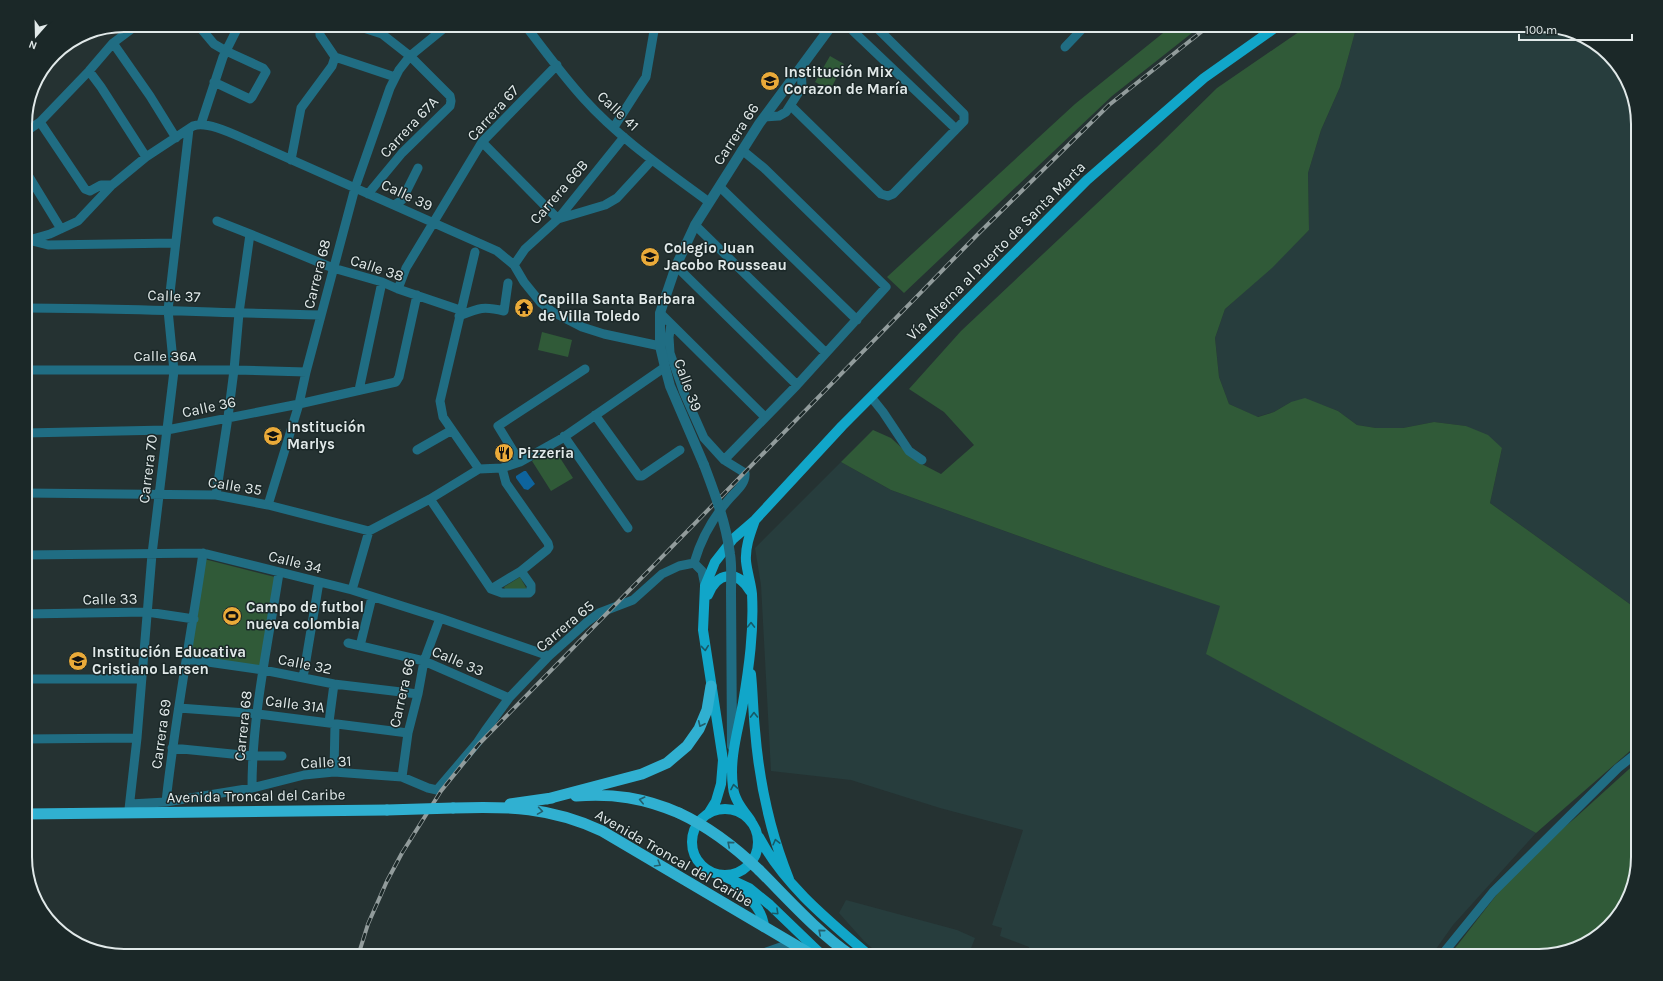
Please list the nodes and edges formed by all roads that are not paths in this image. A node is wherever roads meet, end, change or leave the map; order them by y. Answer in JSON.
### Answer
{"nodes":[{"id":1,"x":128,"y":32,"type":"edge"},
{"id":2,"x":204,"y":32,"type":"edge"},
{"id":3,"x":236,"y":32,"type":"edge"},
{"id":4,"x":320,"y":32,"type":"edge"},
{"id":5,"x":376,"y":32,"type":"edge"},
{"id":6,"x":439,"y":32,"type":"edge"},
{"id":7,"x":530,"y":32,"type":"edge"},
{"id":8,"x":654,"y":32,"type":"edge"},
{"id":9,"x":825,"y":32,"type":"edge"},
{"id":10,"x":854,"y":32,"type":"edge"},
{"id":11,"x":881,"y":32,"type":"edge"},
{"id":12,"x":1079,"y":32,"type":"edge"},
{"id":13,"x":1269,"y":32,"type":"edge"},
{"id":14,"x":113,"y":43,"type":"junction"},
{"id":15,"x":1065,"y":46,"type":"dead end"},
{"id":16,"x":226,"y":51,"type":"junction"},
{"id":17,"x":410,"y":56,"type":"junction"},
{"id":18,"x":335,"y":57,"type":"junction"},
{"id":19,"x":557,"y":65,"type":"junction"},
{"id":20,"x":801,"y":67,"type":"junction"},
{"id":21,"x":89,"y":71,"type":"junction"},
{"id":22,"x":395,"y":77,"type":"junction"},
{"id":23,"x":214,"y":82,"type":"junction"},
{"id":24,"x":790,"y":106,"type":"junction"},
{"id":25,"x":764,"y":117,"type":"junction"},
{"id":26,"x":40,"y":122,"type":"junction"},
{"id":27,"x":201,"y":124,"type":"junction"},
{"id":28,"x":32,"y":127,"type":"edge"},
{"id":29,"x":614,"y":127,"type":"junction"},
{"id":30,"x":189,"y":129,"type":"junction"},
{"id":31,"x":956,"y":129,"type":"junction"},
{"id":32,"x":624,"y":137,"type":"junction"},
{"id":33,"x":176,"y":138,"type":"junction"},
{"id":34,"x":482,"y":142,"type":"junction"},
{"id":35,"x":742,"y":150,"type":"junction"},
{"id":36,"x":146,"y":157,"type":"junction"},
{"id":37,"x":291,"y":160,"type":"junction"},
{"id":38,"x":652,"y":160,"type":"junction"},
{"id":39,"x":418,"y":168,"type":"dead end"},
{"id":40,"x":32,"y":181,"type":"edge"},
{"id":41,"x":112,"y":185,"type":"junction"},
{"id":42,"x":355,"y":188,"type":"junction"},
{"id":43,"x":720,"y":188,"type":"junction"},
{"id":44,"x":368,"y":194,"type":"junction"},
{"id":45,"x":709,"y":202,"type":"junction"},
{"id":46,"x":394,"y":205,"type":"junction"},
{"id":47,"x":558,"y":219,"type":"junction"},
{"id":48,"x":217,"y":221,"type":"dead end"},
{"id":49,"x":433,"y":224,"type":"junction"},
{"id":50,"x":695,"y":225,"type":"junction"},
{"id":51,"x":62,"y":229,"type":"junction"},
{"id":52,"x":250,"y":234,"type":"junction"},
{"id":53,"x":32,"y":237,"type":"edge"},
{"id":54,"x":32,"y":241,"type":"edge"},
{"id":55,"x":175,"y":243,"type":"junction"},
{"id":56,"x":475,"y":252,"type":"dead end"},
{"id":57,"x":514,"y":265,"type":"junction"},
{"id":58,"x":676,"y":266,"type":"junction"},
{"id":59,"x":333,"y":268,"type":"junction"},
{"id":60,"x":382,"y":282,"type":"junction"},
{"id":61,"x":508,"y":283,"type":"dead end"},
{"id":62,"x":398,"y":289,"type":"junction"},
{"id":63,"x":417,"y":295,"type":"junction"},
{"id":64,"x":32,"y":308,"type":"edge"},
{"id":65,"x":168,"y":310,"type":"junction"},
{"id":66,"x":239,"y":313,"type":"junction"},
{"id":67,"x":460,"y":313,"type":"junction"},
{"id":68,"x":660,"y":313,"type":"junction"},
{"id":69,"x":322,"y":315,"type":"junction"},
{"id":70,"x":857,"y":320,"type":"junction"},
{"id":71,"x":671,"y":324,"type":"junction"},
{"id":72,"x":660,"y":346,"type":"junction"},
{"id":73,"x":826,"y":353,"type":"junction"},
{"id":74,"x":665,"y":367,"type":"junction"},
{"id":75,"x":585,"y":369,"type":"dead end"},
{"id":76,"x":32,"y":370,"type":"edge"},
{"id":77,"x":234,"y":370,"type":"junction"},
{"id":78,"x":174,"y":371,"type":"junction"},
{"id":79,"x":306,"y":372,"type":"junction"},
{"id":80,"x":797,"y":385,"type":"junction"},
{"id":81,"x":359,"y":390,"type":"junction"},
{"id":82,"x":871,"y":397,"type":"junction"},
{"id":83,"x":299,"y":404,"type":"junction"},
{"id":84,"x":595,"y":415,"type":"junction"},
{"id":85,"x":228,"y":417,"type":"junction"},
{"id":86,"x":765,"y":417,"type":"junction"},
{"id":87,"x":167,"y":430,"type":"junction"},
{"id":88,"x":452,"y":430,"type":"junction"},
{"id":89,"x":32,"y":433,"type":"edge"},
{"id":90,"x":564,"y":436,"type":"junction"},
{"id":91,"x":417,"y":450,"type":"dead end"},
{"id":92,"x":680,"y":450,"type":"dead end"},
{"id":93,"x":724,"y":460,"type":"junction"},
{"id":94,"x":922,"y":460,"type":"dead end"},
{"id":95,"x":520,"y":462,"type":"junction"},
{"id":96,"x":502,"y":468,"type":"junction"},
{"id":97,"x":479,"y":469,"type":"junction"},
{"id":98,"x":32,"y":493,"type":"edge"},
{"id":99,"x":158,"y":493,"type":"junction"},
{"id":100,"x":216,"y":495,"type":"junction"},
{"id":101,"x":430,"y":499,"type":"junction"},
{"id":102,"x":268,"y":505,"type":"junction"},
{"id":103,"x":755,"y":520,"type":"junction"},
{"id":104,"x":628,"y":528,"type":"dead end"},
{"id":105,"x":369,"y":531,"type":"junction"},
{"id":106,"x":203,"y":553,"type":"junction"},
{"id":107,"x":152,"y":554,"type":"junction"},
{"id":108,"x":32,"y":555,"type":"edge"},
{"id":109,"x":694,"y":563,"type":"junction"},
{"id":110,"x":521,"y":571,"type":"junction"},
{"id":111,"x":279,"y":573,"type":"junction"},
{"id":112,"x":320,"y":582,"type":"junction"},
{"id":113,"x":705,"y":586,"type":"junction"},
{"id":114,"x":490,"y":589,"type":"junction"},
{"id":115,"x":352,"y":590,"type":"junction"},
{"id":116,"x":752,"y":594,"type":"junction"},
{"id":117,"x":372,"y":597,"type":"junction"},
{"id":118,"x":703,"y":610,"type":"junction"},
{"id":119,"x":147,"y":612,"type":"junction"},
{"id":120,"x":32,"y":614,"type":"edge"},
{"id":121,"x":194,"y":618,"type":"junction"},
{"id":122,"x":440,"y":618,"type":"junction"},
{"id":123,"x":348,"y":643,"type":"dead end"},
{"id":124,"x":360,"y":646,"type":"junction"},
{"id":125,"x":549,"y":656,"type":"junction"},
{"id":126,"x":187,"y":658,"type":"junction"},
{"id":127,"x":424,"y":661,"type":"junction"},
{"id":128,"x":750,"y":664,"type":"junction"},
{"id":129,"x":263,"y":670,"type":"junction"},
{"id":130,"x":303,"y":678,"type":"junction"},
{"id":131,"x":32,"y":679,"type":"edge"},
{"id":132,"x":141,"y":679,"type":"junction"},
{"id":133,"x":334,"y":684,"type":"junction"},
{"id":134,"x":710,"y":686,"type":"junction"},
{"id":135,"x":418,"y":694,"type":"junction"},
{"id":136,"x":509,"y":698,"type":"junction"},
{"id":137,"x":179,"y":708,"type":"junction"},
{"id":138,"x":258,"y":714,"type":"junction"},
{"id":139,"x":332,"y":723,"type":"junction"},
{"id":140,"x":408,"y":733,"type":"junction"},
{"id":141,"x":137,"y":738,"type":"junction"},
{"id":142,"x":32,"y":739,"type":"edge"},
{"id":143,"x":172,"y":748,"type":"junction"},
{"id":144,"x":252,"y":756,"type":"junction"},
{"id":145,"x":282,"y":756,"type":"dead end"},
{"id":146,"x":1631,"y":758,"type":"edge"},
{"id":147,"x":727,"y":760,"type":"junction"},
{"id":148,"x":334,"y":772,"type":"junction"},
{"id":149,"x":402,"y":777,"type":"junction"},
{"id":150,"x":252,"y":788,"type":"junction"},
{"id":151,"x":437,"y":790,"type":"joint"},
{"id":152,"x":547,"y":799,"type":"junction"},
{"id":153,"x":166,"y":802,"type":"junction"},
{"id":154,"x":488,"y":807,"type":"junction"},
{"id":155,"x":130,"y":808,"type":"junction"},
{"id":156,"x":32,"y":814,"type":"edge"},
{"id":157,"x":708,"y":814,"type":"junction"},
{"id":158,"x":751,"y":821,"type":"junction"},
{"id":159,"x":757,"y":833,"type":"junction"},
{"id":160,"x":721,"y":875,"type":"junction"},
{"id":161,"x":789,"y":879,"type":"junction"},
{"id":162,"x":734,"y":882,"type":"junction"},
{"id":163,"x":764,"y":927,"type":"junction"},
{"id":164,"x":792,"y":943,"type":"junction"},
{"id":165,"x":775,"y":949,"type":"edge"},
{"id":166,"x":802,"y":949,"type":"edge"},
{"id":167,"x":816,"y":949,"type":"edge"},
{"id":168,"x":842,"y":949,"type":"edge"},
{"id":169,"x":862,"y":949,"type":"edge"},
{"id":170,"x":1447,"y":949,"type":"edge"}],
"edges":[{"from":1,"to":14,"type":"street"},
{"from":2,"to":16,"type":"street"},
{"from":3,"to":16,"type":"street"},
{"from":4,"to":18,"type":"street"},
{"from":5,"to":17,"type":"street"},
{"from":6,"to":17,"type":"street","name":"Carrera 68"},
{"from":7,"to":19,"type":"street","name":"Calle 41"},
{"from":8,"to":29,"type":"street"},
{"from":9,"to":20,"type":"street","name":"Carrera 66"},
{"from":10,"to":31,"type":"street"},
{"from":11,"to":31,"type":"street"},
{"from":12,"to":15,"type":"street"},
{"from":13,"to":82,"type":"main road","name":"Vía Alterna al Puerto de Santa Marta"},
{"from":14,"to":21,"type":"street"},
{"from":14,"to":33,"type":"street"},
{"from":16,"to":23,"type":"street"},
{"from":16,"to":23,"type":"street"},
{"from":17,"to":22,"type":"street","name":"Carrera 68"},
{"from":17,"to":44,"type":"street","name":"Carrera 67A"},
{"from":18,"to":22,"type":"street"},
{"from":18,"to":37,"type":"street"},
{"from":19,"to":29,"type":"street","name":"Calle 41"},
{"from":19,"to":34,"type":"street","name":"Carrera 67"},
{"from":20,"to":24,"type":"street"},
{"from":20,"to":25,"type":"street","name":"Carrera 66"},
{"from":21,"to":26,"type":"street"},
{"from":21,"to":36,"type":"street"},
{"from":22,"to":42,"type":"street","name":"Carrera 68"},
{"from":23,"to":27,"type":"street"},
{"from":24,"to":25,"type":"street"},
{"from":24,"to":31,"type":"street"},
{"from":25,"to":35,"type":"street","name":"Carrera 66"},
{"from":26,"to":28,"type":"street"},
{"from":26,"to":41,"type":"street"},
{"from":27,"to":30,"type":"street"},
{"from":27,"to":37,"type":"street","name":"Calle 39"},
{"from":29,"to":32,"type":"street","name":"Calle 41"},
{"from":30,"to":33,"type":"street"},
{"from":30,"to":55,"type":"street","name":"Carrera 70"},
{"from":32,"to":38,"type":"street","name":"Calle 41"},
{"from":32,"to":47,"type":"street","name":"Carrera 66B"},
{"from":33,"to":36,"type":"street"},
{"from":34,"to":47,"type":"street"},
{"from":34,"to":49,"type":"street","name":"Carrera 67"},
{"from":35,"to":43,"type":"street","name":"Carrera 66"},
{"from":35,"to":70,"type":"street"},
{"from":36,"to":41,"type":"street"},
{"from":37,"to":42,"type":"street","name":"Calle 39"},
{"from":38,"to":45,"type":"street","name":"Calle 41"},
{"from":38,"to":47,"type":"street"},
{"from":39,"to":46,"type":"street"},
{"from":40,"to":51,"type":"street"},
{"from":41,"to":51,"type":"street"},
{"from":42,"to":44,"type":"street","name":"Calle 39"},
{"from":42,"to":59,"type":"street","name":"Carrera 68"},
{"from":43,"to":45,"type":"street","name":"Carrera 66"},
{"from":43,"to":70,"type":"street"},
{"from":44,"to":46,"type":"street","name":"Calle 39"},
{"from":45,"to":50,"type":"street","name":"Carrera 66"},
{"from":46,"to":49,"type":"street","name":"Calle 39"},
{"from":47,"to":57,"type":"street","name":"Carrera 66B"},
{"from":48,"to":52,"type":"street","name":"Calle 38"},
{"from":49,"to":57,"type":"street","name":"Calle 39"},
{"from":49,"to":62,"type":"street","name":"Carrera 67"},
{"from":50,"to":58,"type":"street","name":"Carrera 66"},
{"from":50,"to":73,"type":"street"},
{"from":51,"to":53,"type":"street"},
{"from":52,"to":59,"type":"street","name":"Calle 38"},
{"from":52,"to":66,"type":"street"},
{"from":54,"to":55,"type":"street"},
{"from":55,"to":65,"type":"street","name":"Carrera 70"},
{"from":56,"to":67,"type":"street"},
{"from":57,"to":72,"type":"street","name":"Calle 39"},
{"from":58,"to":68,"type":"street","name":"Carrera 66"},
{"from":58,"to":80,"type":"street"},
{"from":59,"to":60,"type":"street","name":"Calle 38"},
{"from":59,"to":69,"type":"street","name":"Carrera 68"},
{"from":60,"to":62,"type":"street","name":"Calle 38"},
{"from":60,"to":81,"type":"street"},
{"from":61,"to":67,"type":"street"},
{"from":62,"to":63,"type":"street","name":"Calle 38"},
{"from":63,"to":67,"type":"street","name":"Calle 38"},
{"from":63,"to":81,"type":"street","name":"Calle 36"},
{"from":64,"to":65,"type":"street","name":"Calle 37"},
{"from":65,"to":66,"type":"street","name":"Calle 37"},
{"from":65,"to":78,"type":"street","name":"Carrera 70"},
{"from":66,"to":69,"type":"street","name":"Calle 37"},
{"from":66,"to":77,"type":"street"},
{"from":67,"to":88,"type":"street"},
{"from":68,"to":71,"type":"street"},
{"from":68,"to":72,"type":"street","name":"Carrera 66"},
{"from":69,"to":79,"type":"street","name":"Carrera 68"},
{"from":70,"to":73,"type":"street"},
{"from":71,"to":86,"type":"street"},
{"from":71,"to":93,"type":"street"},
{"from":72,"to":74,"type":"street","name":"Calle 39"},
{"from":73,"to":80,"type":"street"},
{"from":74,"to":84,"type":"street"},
{"from":74,"to":147,"type":"street","name":"Calle 39","bridge":true},
{"from":75,"to":95,"type":"street"},
{"from":76,"to":78,"type":"street","name":"Calle 36A"},
{"from":77,"to":78,"type":"street","name":"Calle 36A"},
{"from":77,"to":79,"type":"street","name":"Calle 36A"},
{"from":77,"to":85,"type":"street"},
{"from":78,"to":87,"type":"street","name":"Carrera 70"},
{"from":79,"to":83,"type":"street","name":"Carrera 68"},
{"from":80,"to":86,"type":"street"},
{"from":81,"to":83,"type":"street","name":"Calle 36"},
{"from":82,"to":94,"type":"street"},
{"from":82,"to":103,"type":"main road","name":"Vía Alterna al Puerto de Santa Marta"},
{"from":83,"to":85,"type":"street","name":"Calle 36"},
{"from":83,"to":102,"type":"street","name":"Carrera 68"},
{"from":84,"to":90,"type":"street"},
{"from":84,"to":92,"type":"street"},
{"from":85,"to":87,"type":"street","name":"Calle 36"},
{"from":85,"to":100,"type":"street"},
{"from":86,"to":93,"type":"street"},
{"from":87,"to":89,"type":"street","name":"Calle 36"},
{"from":87,"to":99,"type":"street","name":"Carrera 70"},
{"from":88,"to":91,"type":"street"},
{"from":88,"to":97,"type":"street"},
{"from":90,"to":95,"type":"street"},
{"from":90,"to":104,"type":"street"},
{"from":93,"to":109,"type":"street"},
{"from":95,"to":96,"type":"street"},
{"from":96,"to":97,"type":"street"},
{"from":96,"to":110,"type":"street"},
{"from":97,"to":101,"type":"street"},
{"from":98,"to":99,"type":"street","name":"Calle 35"},
{"from":99,"to":100,"type":"street","name":"Calle 35"},
{"from":99,"to":107,"type":"street","name":"Carrera 70"},
{"from":100,"to":102,"type":"street","name":"Calle 35"},
{"from":101,"to":105,"type":"street"},
{"from":101,"to":114,"type":"street"},
{"from":102,"to":105,"type":"street","name":"Calle 35"},
{"from":103,"to":113,"type":"main road","name":"Vía Alterna al Puerto de Santa Marta"},
{"from":103,"to":116,"type":"main road","name":"Vía Alterna al Puerto de Santa Marta"},
{"from":105,"to":115,"type":"street"},
{"from":106,"to":107,"type":"street","name":"Calle 34"},
{"from":106,"to":111,"type":"street","name":"Calle 34"},
{"from":106,"to":121,"type":"street","name":"Carrera 69"},
{"from":107,"to":108,"type":"street","name":"Calle 34"},
{"from":107,"to":119,"type":"street","name":"Carrera 70"},
{"from":109,"to":113,"type":"street"},
{"from":109,"to":125,"type":"street","name":"Carrera 65"},
{"from":110,"to":114,"type":"street"},
{"from":110,"to":114,"type":"street"},
{"from":111,"to":112,"type":"street","name":"Calle 34"},
{"from":111,"to":129,"type":"street","name":"Carrera 68"},
{"from":112,"to":115,"type":"street","name":"Calle 34"},
{"from":112,"to":130,"type":"street"},
{"from":113,"to":118,"type":"main road","name":"Vía Alterna al Puerto de Santa Marta"},
{"from":115,"to":117,"type":"street","name":"Calle 34"},
{"from":116,"to":118,"type":"main road"},
{"from":128,"to":116,"type":"main road","name":"Vía Alterna al Puerto de Santa Marta","one_way":true},
{"from":117,"to":122,"type":"street","name":"Calle 34"},
{"from":117,"to":124,"type":"street"},
{"from":118,"to":134,"type":"main road","name":"Vía Alterna al Puerto de Santa Marta","one_way":true},
{"from":119,"to":120,"type":"street","name":"Calle 33"},
{"from":119,"to":121,"type":"street","name":"Calle 33"},
{"from":119,"to":132,"type":"street","name":"Carrera 70"},
{"from":121,"to":126,"type":"street","name":"Carrera 69"},
{"from":122,"to":125,"type":"street","name":"Calle 34"},
{"from":122,"to":127,"type":"street","name":"Carrera 66"},
{"from":123,"to":124,"type":"street","name":"Calle 33"},
{"from":124,"to":127,"type":"street","name":"Calle 33"},
{"from":125,"to":136,"type":"street","name":"Carrera 65"},
{"from":126,"to":129,"type":"street","name":"Calle 32"},
{"from":126,"to":137,"type":"street","name":"Carrera 69"},
{"from":127,"to":135,"type":"street","name":"Carrera 66"},
{"from":127,"to":136,"type":"street","name":"Calle 33"},
{"from":128,"to":147,"type":"main road","name":"Vía Alterna al Puerto de Santa Marta"},
{"from":161,"to":128,"type":"main road","one_way":true},
{"from":129,"to":130,"type":"street","name":"Calle 32"},
{"from":129,"to":138,"type":"street","name":"Carrera 68"},
{"from":130,"to":133,"type":"street","name":"Calle 32"},
{"from":131,"to":132,"type":"street"},
{"from":132,"to":141,"type":"street","name":"Carrera 70"},
{"from":133,"to":135,"type":"street","name":"Calle 32"},
{"from":133,"to":139,"type":"street"},
{"from":134,"to":147,"type":"main road","name":"Vía Alterna al Puerto de Santa Marta"},
{"from":134,"to":152,"type":"highway","one_way":true},
{"from":135,"to":140,"type":"street","name":"Carrera 66"},
{"from":136,"to":151,"type":"street","name":"Carrera 65"},
{"from":137,"to":138,"type":"street","name":"Calle 31A"},
{"from":137,"to":143,"type":"street","name":"Carrera 69"},
{"from":138,"to":139,"type":"street","name":"Calle 31A"},
{"from":138,"to":144,"type":"street","name":"Carrera 68"},
{"from":139,"to":140,"type":"street","name":"Calle 31A"},
{"from":139,"to":148,"type":"street"},
{"from":140,"to":149,"type":"street","name":"Carrera 66"},
{"from":141,"to":142,"type":"street"},
{"from":141,"to":155,"type":"street","name":"Carrera 70"},
{"from":143,"to":144,"type":"street","name":"Calle 31"},
{"from":143,"to":153,"type":"street","name":"Carrera 69"},
{"from":144,"to":145,"type":"street","name":"Calle 31"},
{"from":144,"to":150,"type":"street","name":"Carrera 68"},
{"from":146,"to":170,"type":"street"},
{"from":147,"to":157,"type":"main road","name":"Vía Alterna al Puerto de Santa Marta"},
{"from":158,"to":147,"type":"main road","name":"Vía Alterna al Puerto de Santa Marta","one_way":true},
{"from":148,"to":149,"type":"street","name":"Calle 31"},
{"from":148,"to":150,"type":"street","name":"Calle 31"},
{"from":149,"to":151,"type":"street","name":"Calle 31"},
{"from":150,"to":153,"type":"street","name":"Calle 31"},
{"from":152,"to":154,"type":"highway","name":"Avenida Troncal del Caribe"},
{"from":168,"to":152,"type":"highway","name":"Avenida Troncal del Caribe","one_way":true,"bridge":true},
{"from":153,"to":155,"type":"street","name":"Calle 31"},
{"from":154,"to":155,"type":"highway","name":"Avenida Troncal del Caribe","bridge":true},
{"from":154,"to":163,"type":"highway","name":"Avenida Troncal del Caribe","one_way":true},
{"from":155,"to":156,"type":"highway","name":"Avenida Troncal del Caribe"},
{"from":157,"to":158,"type":"main road"},
{"from":157,"to":160,"type":"main road"},
{"from":158,"to":159,"type":"main road"},
{"from":159,"to":160,"type":"main road"},
{"from":159,"to":161,"type":"main road"},
{"from":160,"to":162,"type":"main road"},
{"from":161,"to":169,"type":"main road"},
{"from":162,"to":163,"type":"main road"},
{"from":162,"to":167,"type":"main road","one_way":true},
{"from":163,"to":164,"type":"highway","name":"Avenida Troncal del Caribe"},
{"from":164,"to":165,"type":"street"},
{"from":164,"to":166,"type":"highway","name":"Avenida Troncal del Caribe"}]}
